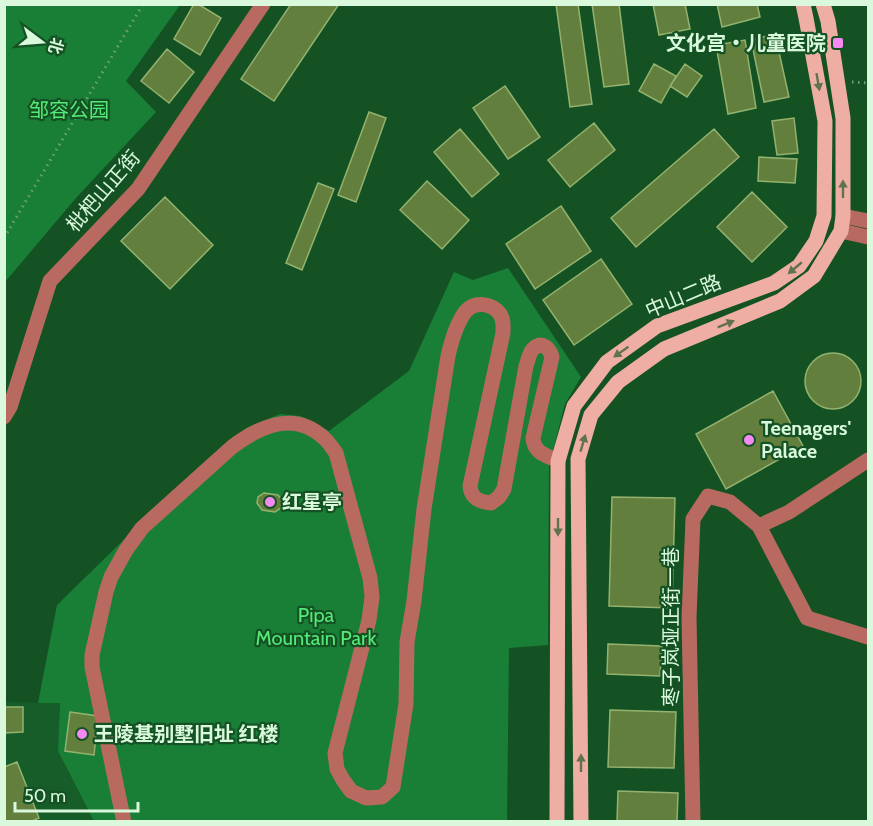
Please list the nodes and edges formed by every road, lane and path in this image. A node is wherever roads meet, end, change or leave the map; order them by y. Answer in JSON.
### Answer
{"nodes":[{"id":1,"x":143,"y":4,"type":"edge"},
{"id":2,"x":263,"y":4,"type":"edge"},
{"id":3,"x":803,"y":4,"type":"edge"},
{"id":4,"x":823,"y":4,"type":"edge"},
{"id":5,"x":868,"y":221,"type":"edge"},
{"id":6,"x":842,"y":224,"type":"junction"},
{"id":7,"x":868,"y":237,"type":"edge"},
{"id":8,"x":4,"y":238,"type":"edge"},
{"id":9,"x":4,"y":417,"type":"edge"},
{"id":10,"x":868,"y":460,"type":"edge"},
{"id":11,"x":558,"y":461,"type":"junction"},
{"id":12,"x":759,"y":526,"type":"junction"},
{"id":13,"x":868,"y":637,"type":"edge"},
{"id":14,"x":124,"y":822,"type":"edge"},
{"id":15,"x":557,"y":822,"type":"edge"},
{"id":16,"x":581,"y":822,"type":"edge"},
{"id":17,"x":693,"y":822,"type":"edge"}],
"edges":[{"from":1,"to":8,"type":"path"},
{"from":2,"to":9,"type":"street","name":"枇杷山正街"},
{"from":3,"to":11,"type":"main road","name":"中山二路","one_way":true},
{"from":6,"to":4,"type":"main road","one_way":true},
{"from":5,"to":6,"type":"street"},
{"from":6,"to":7,"type":"street"},
{"from":16,"to":6,"type":"main road","one_way":true},
{"from":10,"to":12,"type":"street"},
{"from":11,"to":14,"type":"street"},
{"from":11,"to":15,"type":"main road","name":"中山二路","one_way":true},
{"from":12,"to":13,"type":"street"},
{"from":12,"to":17,"type":"street","name":"枣子岚垭正街一巷"}]}
